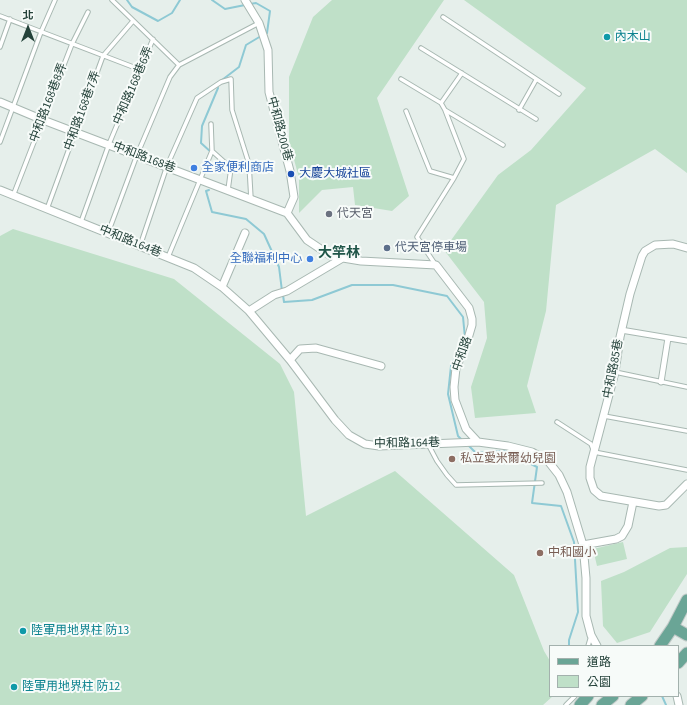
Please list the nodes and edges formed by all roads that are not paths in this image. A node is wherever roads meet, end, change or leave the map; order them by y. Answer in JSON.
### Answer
{"nodes":[{"id":1,"x":55,"y":0,"type":"edge"},
{"id":2,"x":112,"y":0,"type":"edge"},
{"id":3,"x":245,"y":0,"type":"edge"},
{"id":4,"x":88,"y":12,"type":"dead end"},
{"id":5,"x":0,"y":16,"type":"edge"},
{"id":6,"x":443,"y":17,"type":"dead end"},
{"id":7,"x":10,"y":19,"type":"junction"},
{"id":8,"x":133,"y":21,"type":"junction"},
{"id":9,"x":259,"y":23,"type":"junction"},
{"id":10,"x":41,"y":32,"type":"junction"},
{"id":11,"x":153,"y":39,"type":"junction"},
{"id":12,"x":72,"y":44,"type":"junction"},
{"id":13,"x":0,"y":47,"type":"edge"},
{"id":14,"x":421,"y":48,"type":"dead end"},
{"id":15,"x":103,"y":56,"type":"junction"},
{"id":16,"x":179,"y":65,"type":"junction"},
{"id":17,"x":141,"y":70,"type":"junction"},
{"id":18,"x":462,"y":73,"type":"junction"},
{"id":19,"x":401,"y":79,"type":"dead end"},
{"id":20,"x":536,"y":80,"type":"junction"},
{"id":21,"x":559,"y":94,"type":"dead end"},
{"id":22,"x":0,"y":102,"type":"edge"},
{"id":23,"x":441,"y":103,"type":"junction"},
{"id":24,"x":14,"y":107,"type":"junction"},
{"id":25,"x":445,"y":110,"type":"junction"},
{"id":26,"x":519,"y":110,"type":"junction"},
{"id":27,"x":406,"y":111,"type":"dead end"},
{"id":28,"x":536,"y":119,"type":"dead end"},
{"id":29,"x":43,"y":120,"type":"junction"},
{"id":30,"x":211,"y":124,"type":"dead end"},
{"id":31,"x":76,"y":132,"type":"junction"},
{"id":32,"x":0,"y":142,"type":"edge"},
{"id":33,"x":109,"y":144,"type":"junction"},
{"id":34,"x":502,"y":145,"type":"dead end"},
{"id":35,"x":212,"y":151,"type":"junction"},
{"id":36,"x":137,"y":155,"type":"junction"},
{"id":37,"x":167,"y":166,"type":"junction"},
{"id":38,"x":454,"y":178,"type":"junction"},
{"id":39,"x":200,"y":180,"type":"junction"},
{"id":40,"x":0,"y":190,"type":"edge"},
{"id":41,"x":228,"y":190,"type":"junction"},
{"id":42,"x":13,"y":196,"type":"junction"},
{"id":43,"x":251,"y":199,"type":"junction"},
{"id":44,"x":47,"y":209,"type":"junction"},
{"id":45,"x":287,"y":213,"type":"junction"},
{"id":46,"x":81,"y":223,"type":"junction"},
{"id":47,"x":108,"y":233,"type":"junction"},
{"id":48,"x":245,"y":233,"type":"dead end"},
{"id":49,"x":140,"y":246,"type":"junction"},
{"id":50,"x":687,"y":248,"type":"edge"},
{"id":51,"x":168,"y":257,"type":"junction"},
{"id":52,"x":341,"y":259,"type":"junction"},
{"id":53,"x":436,"y":265,"type":"junction"},
{"id":54,"x":222,"y":287,"type":"junction"},
{"id":55,"x":250,"y":311,"type":"junction"},
{"id":56,"x":622,"y":330,"type":"junction"},
{"id":57,"x":668,"y":338,"type":"junction"},
{"id":58,"x":687,"y":341,"type":"edge"},
{"id":59,"x":290,"y":360,"type":"junction"},
{"id":60,"x":381,"y":366,"type":"dead end"},
{"id":61,"x":615,"y":372,"type":"junction"},
{"id":62,"x":661,"y":382,"type":"junction"},
{"id":63,"x":687,"y":387,"type":"edge"},
{"id":64,"x":604,"y":416,"type":"junction"},
{"id":65,"x":557,"y":422,"type":"dead end"},
{"id":66,"x":687,"y":432,"type":"edge"},
{"id":67,"x":478,"y":442,"type":"junction"},
{"id":68,"x":427,"y":443,"type":"junction"},
{"id":69,"x":594,"y":452,"type":"junction"},
{"id":70,"x":687,"y":470,"type":"edge"},
{"id":71,"x":541,"y":483,"type":"dead end"},
{"id":72,"x":687,"y":484,"type":"edge"},
{"id":73,"x":633,"y":502,"type":"junction"},
{"id":74,"x":583,"y":545,"type":"junction"},
{"id":75,"x":687,"y":600,"type":"edge"},
{"id":76,"x":670,"y":632,"type":"junction"},
{"id":77,"x":591,"y":635,"type":"junction"},
{"id":78,"x":687,"y":635,"type":"edge"},
{"id":79,"x":588,"y":645,"type":"edge"},
{"id":80,"x":596,"y":645,"type":"edge"},
{"id":81,"x":661,"y":645,"type":"edge"},
{"id":82,"x":687,"y":653,"type":"edge"},
{"id":83,"x":679,"y":662,"type":"edge"},
{"id":84,"x":574,"y":697,"type":"edge"},
{"id":85,"x":587,"y":697,"type":"edge"},
{"id":86,"x":612,"y":697,"type":"edge"},
{"id":87,"x":641,"y":697,"type":"edge"},
{"id":88,"x":566,"y":705,"type":"edge"},
{"id":89,"x":580,"y":705,"type":"edge"},
{"id":90,"x":602,"y":705,"type":"edge"},
{"id":91,"x":631,"y":705,"type":"edge"}],
"edges":[{"from":1,"to":10,"type":"lane"},
{"from":2,"to":8,"type":"lane"},
{"from":3,"to":9,"type":"street","name":"中和路200巷"},
{"from":4,"to":12,"type":"lane","name":"中和路168巷8弄"},
{"from":5,"to":7,"type":"lane"},
{"from":6,"to":20,"type":"lane"},
{"from":7,"to":10,"type":"lane"},
{"from":7,"to":13,"type":"lane"},
{"from":8,"to":11,"type":"lane"},
{"from":8,"to":15,"type":"lane","name":"中和路168巷7弄"},
{"from":9,"to":16,"type":"lane"},
{"from":9,"to":45,"type":"street","name":"中和路200巷"},
{"from":10,"to":12,"type":"lane"},
{"from":10,"to":24,"type":"lane"},
{"from":11,"to":16,"type":"lane"},
{"from":11,"to":17,"type":"lane","name":"中和路168巷6弄"},
{"from":12,"to":15,"type":"lane"},
{"from":12,"to":29,"type":"lane","name":"中和路168巷8弄"},
{"from":14,"to":18,"type":"lane"},
{"from":15,"to":17,"type":"lane"},
{"from":15,"to":31,"type":"lane","name":"中和路168巷7弄"},
{"from":16,"to":36,"type":"lane"},
{"from":17,"to":33,"type":"lane","name":"中和路168巷6弄"},
{"from":18,"to":23,"type":"lane"},
{"from":18,"to":26,"type":"lane"},
{"from":19,"to":23,"type":"lane"},
{"from":20,"to":21,"type":"lane"},
{"from":20,"to":26,"type":"lane"},
{"from":22,"to":24,"type":"street","name":"中和路168巷"},
{"from":23,"to":25,"type":"lane"},
{"from":24,"to":29,"type":"street","name":"中和路168巷"},
{"from":24,"to":32,"type":"lane"},
{"from":25,"to":34,"type":"lane"},
{"from":25,"to":38,"type":"lane"},
{"from":26,"to":28,"type":"lane"},
{"from":27,"to":38,"type":"lane"},
{"from":29,"to":31,"type":"street","name":"中和路168巷"},
{"from":29,"to":42,"type":"lane","name":"中和路168巷8弄"},
{"from":30,"to":35,"type":"lane"},
{"from":31,"to":33,"type":"street","name":"中和路168巷"},
{"from":31,"to":44,"type":"lane","name":"中和路168巷7弄"},
{"from":33,"to":36,"type":"street","name":"中和路168巷"},
{"from":33,"to":46,"type":"lane","name":"中和路168巷6弄"},
{"from":35,"to":39,"type":"lane"},
{"from":35,"to":41,"type":"lane"},
{"from":36,"to":37,"type":"street","name":"中和路168巷"},
{"from":36,"to":47,"type":"lane"},
{"from":37,"to":39,"type":"street","name":"中和路168巷"},
{"from":37,"to":43,"type":"lane"},
{"from":37,"to":49,"type":"lane"},
{"from":38,"to":53,"type":"lane"},
{"from":39,"to":41,"type":"street","name":"中和路168巷"},
{"from":39,"to":51,"type":"lane"},
{"from":40,"to":42,"type":"street","name":"中和路164巷"},
{"from":41,"to":43,"type":"street","name":"中和路168巷"},
{"from":42,"to":44,"type":"street","name":"中和路164巷"},
{"from":43,"to":45,"type":"street","name":"中和路168巷"},
{"from":44,"to":46,"type":"street","name":"中和路164巷"},
{"from":45,"to":52,"type":"street"},
{"from":46,"to":47,"type":"street","name":"中和路164巷"},
{"from":47,"to":49,"type":"street","name":"中和路164巷"},
{"from":48,"to":54,"type":"street"},
{"from":49,"to":51,"type":"street","name":"中和路164巷"},
{"from":50,"to":56,"type":"street","name":"中和路85巷"},
{"from":51,"to":54,"type":"street","name":"中和路164巷"},
{"from":52,"to":53,"type":"street"},
{"from":52,"to":55,"type":"street"},
{"from":53,"to":67,"type":"street","name":"中和路"},
{"from":54,"to":55,"type":"street","name":"中和路164巷"},
{"from":55,"to":59,"type":"street","name":"中和路164巷"},
{"from":56,"to":57,"type":"street"},
{"from":56,"to":61,"type":"street","name":"中和路85巷"},
{"from":57,"to":58,"type":"street"},
{"from":57,"to":62,"type":"street"},
{"from":59,"to":60,"type":"street"},
{"from":59,"to":68,"type":"street","name":"中和路164巷"},
{"from":61,"to":62,"type":"lane"},
{"from":61,"to":64,"type":"street","name":"中和路85巷"},
{"from":62,"to":63,"type":"lane"},
{"from":64,"to":66,"type":"lane"},
{"from":64,"to":69,"type":"street","name":"中和路85巷"},
{"from":65,"to":69,"type":"lane"},
{"from":67,"to":68,"type":"street","name":"中和路164巷"},
{"from":67,"to":74,"type":"street"},
{"from":68,"to":71,"type":"lane"},
{"from":69,"to":70,"type":"lane"},
{"from":69,"to":73,"type":"street","name":"中和路85巷"},
{"from":72,"to":73,"type":"street","name":"中和路85巷"},
{"from":73,"to":74,"type":"street"},
{"from":74,"to":77,"type":"street"},
{"from":75,"to":76,"type":"main road"},
{"from":76,"to":78,"type":"main road"},
{"from":76,"to":81,"type":"main road"},
{"from":77,"to":79,"type":"lane"},
{"from":77,"to":80,"type":"street"},
{"from":82,"to":83,"type":"main road"},
{"from":84,"to":88,"type":"lane"},
{"from":85,"to":89,"type":"main road"},
{"from":86,"to":90,"type":"main road"},
{"from":87,"to":91,"type":"main road"}]}
